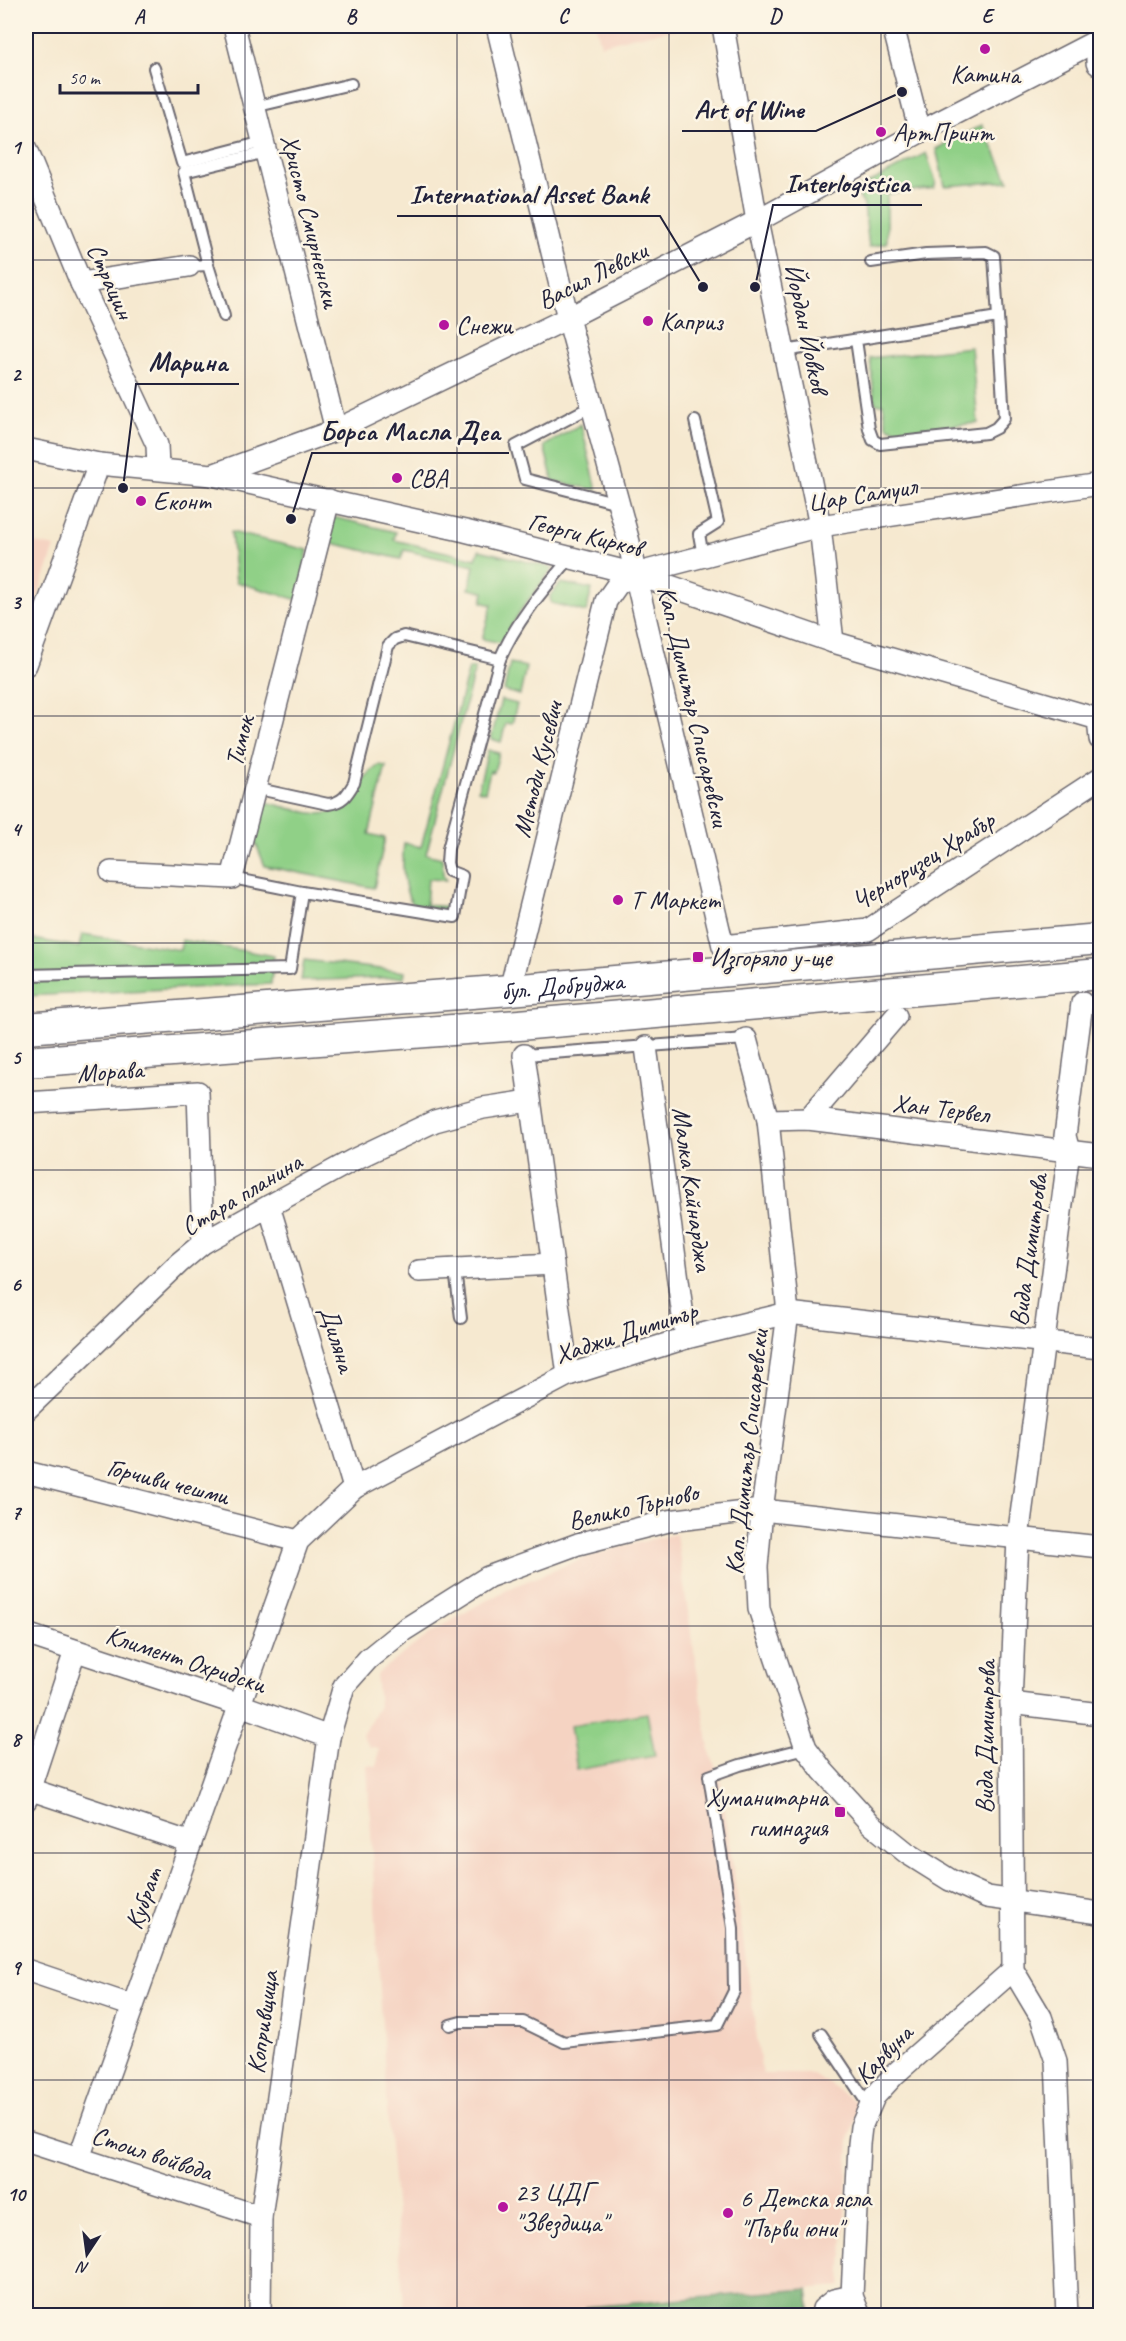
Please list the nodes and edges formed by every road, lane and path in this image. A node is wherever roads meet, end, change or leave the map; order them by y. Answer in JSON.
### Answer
{"nodes":[{"id":1,"x":234,"y":26,"type":"edge"},
{"id":2,"x":496,"y":26,"type":"edge"},
{"id":3,"x":723,"y":26,"type":"edge"},
{"id":4,"x":893,"y":26,"type":"edge"},
{"id":5,"x":1101,"y":39,"type":"edge"},
{"id":6,"x":1095,"y":54,"type":"edge"},
{"id":7,"x":154,"y":68,"type":"dead end"},
{"id":8,"x":351,"y":84,"type":"dead end"},
{"id":9,"x":254,"y":107,"type":"junction"},
{"id":10,"x":921,"y":132,"type":"junction"},
{"id":11,"x":264,"y":147,"type":"junction"},
{"id":12,"x":26,"y":150,"type":"edge"},
{"id":13,"x":34,"y":190,"type":"edge"},
{"id":14,"x":757,"y":221,"type":"junction"},
{"id":15,"x":872,"y":262,"type":"dead end"},
{"id":16,"x":199,"y":265,"type":"junction"},
{"id":17,"x":81,"y":283,"type":"junction"},
{"id":18,"x":224,"y":316,"type":"dead end"},
{"id":19,"x":998,"y":317,"type":"junction"},
{"id":20,"x":568,"y":318,"type":"junction"},
{"id":21,"x":856,"y":340,"type":"junction"},
{"id":22,"x":784,"y":351,"type":"junction"},
{"id":23,"x":592,"y":406,"type":"junction"},
{"id":24,"x":695,"y":421,"type":"dead end"},
{"id":25,"x":336,"y":429,"type":"junction"},
{"id":26,"x":26,"y":449,"type":"edge"},
{"id":27,"x":99,"y":464,"type":"junction"},
{"id":28,"x":158,"y":468,"type":"junction"},
{"id":29,"x":212,"y":475,"type":"junction"},
{"id":30,"x":1101,"y":484,"type":"edge"},
{"id":31,"x":328,"y":500,"type":"junction"},
{"id":32,"x":619,"y":503,"type":"junction"},
{"id":33,"x":820,"y":526,"type":"junction"},
{"id":34,"x":703,"y":556,"type":"junction"},
{"id":35,"x":571,"y":557,"type":"junction"},
{"id":36,"x":635,"y":574,"type":"junction"},
{"id":37,"x":833,"y":642,"type":"junction"},
{"id":38,"x":500,"y":659,"type":"junction"},
{"id":39,"x":26,"y":665,"type":"edge"},
{"id":40,"x":1101,"y":739,"type":"edge"},
{"id":41,"x":1101,"y":778,"type":"edge"},
{"id":42,"x":254,"y":788,"type":"junction"},
{"id":43,"x":111,"y":872,"type":"dead end"},
{"id":44,"x":232,"y":878,"type":"junction"},
{"id":45,"x":302,"y":892,"type":"junction"},
{"id":46,"x":1101,"y":919,"type":"edge"},
{"id":47,"x":1101,"y":939,"type":"edge"},
{"id":48,"x":1055,"y":943,"type":"junction"},
{"id":49,"x":723,"y":946,"type":"joint"},
{"id":50,"x":1101,"y":974,"type":"edge"},
{"id":51,"x":26,"y":975,"type":"edge"},
{"id":52,"x":510,"y":990,"type":"junction"},
{"id":53,"x":1082,"y":1003,"type":"dead end"},
{"id":54,"x":897,"y":1017,"type":"dead end"},
{"id":55,"x":26,"y":1028,"type":"edge"},
{"id":56,"x":746,"y":1039,"type":"joint"},
{"id":57,"x":646,"y":1047,"type":"junction"},
{"id":58,"x":524,"y":1055,"type":"joint"},
{"id":59,"x":26,"y":1062,"type":"edge"},
{"id":60,"x":529,"y":1101,"type":"junction"},
{"id":61,"x":26,"y":1104,"type":"edge"},
{"id":62,"x":808,"y":1119,"type":"junction"},
{"id":63,"x":768,"y":1120,"type":"junction"},
{"id":64,"x":1069,"y":1152,"type":"junction"},
{"id":65,"x":1101,"y":1155,"type":"edge"},
{"id":66,"x":269,"y":1206,"type":"junction"},
{"id":67,"x":203,"y":1243,"type":"junction"},
{"id":68,"x":553,"y":1264,"type":"junction"},
{"id":69,"x":455,"y":1270,"type":"junction"},
{"id":70,"x":419,"y":1272,"type":"dead end"},
{"id":71,"x":788,"y":1313,"type":"junction"},
{"id":72,"x":462,"y":1318,"type":"dead end"},
{"id":73,"x":686,"y":1338,"type":"junction"},
{"id":74,"x":1044,"y":1341,"type":"junction"},
{"id":75,"x":1101,"y":1348,"type":"edge"},
{"id":76,"x":568,"y":1375,"type":"junction"},
{"id":77,"x":26,"y":1410,"type":"edge"},
{"id":78,"x":26,"y":1472,"type":"edge"},
{"id":79,"x":354,"y":1488,"type":"junction"},
{"id":80,"x":762,"y":1510,"type":"junction"},
{"id":81,"x":1018,"y":1538,"type":"junction"},
{"id":82,"x":298,"y":1541,"type":"junction"},
{"id":83,"x":1101,"y":1547,"type":"edge"},
{"id":84,"x":26,"y":1634,"type":"edge"},
{"id":85,"x":75,"y":1651,"type":"junction"},
{"id":86,"x":258,"y":1658,"type":"joint"},
{"id":87,"x":1011,"y":1703,"type":"junction"},
{"id":88,"x":240,"y":1705,"type":"junction"},
{"id":89,"x":1101,"y":1714,"type":"edge"},
{"id":90,"x":329,"y":1737,"type":"junction"},
{"id":91,"x":806,"y":1748,"type":"junction"},
{"id":92,"x":27,"y":1792,"type":"edge"},
{"id":93,"x":191,"y":1842,"type":"junction"},
{"id":94,"x":1011,"y":1902,"type":"junction"},
{"id":95,"x":1101,"y":1913,"type":"edge"},
{"id":96,"x":26,"y":1970,"type":"edge"},
{"id":97,"x":1012,"y":1970,"type":"junction"},
{"id":98,"x":133,"y":2006,"type":"junction"},
{"id":99,"x":450,"y":2025,"type":"dead end"},
{"id":100,"x":821,"y":2034,"type":"dead end"},
{"id":101,"x":869,"y":2106,"type":"junction"},
{"id":102,"x":26,"y":2141,"type":"edge"},
{"id":103,"x":79,"y":2158,"type":"junction"},
{"id":104,"x":261,"y":2217,"type":"junction"},
{"id":105,"x":856,"y":2306,"type":"edge"},
{"id":106,"x":260,"y":2316,"type":"edge"},
{"id":107,"x":822,"y":2316,"type":"edge"},
{"id":108,"x":1067,"y":2316,"type":"edge"}],
"edges":[{"from":1,"to":9,"type":"street","name":"Христо Смирненски"},
{"from":2,"to":20,"type":"street","name":"Кап. Димитър Списаревски"},
{"from":3,"to":14,"type":"street","name":"Йордан Йовков"},
{"from":4,"to":10,"type":"street"},
{"from":5,"to":6,"type":"street","name":"Васил Левски"},
{"from":6,"to":10,"type":"street","name":"Васил Левски"},
{"from":7,"to":11,"type":"lane"},
{"from":8,"to":9,"type":"lane"},
{"from":9,"to":11,"type":"street","name":"Христо Смирненски"},
{"from":10,"to":14,"type":"street","name":"Васил Левски"},
{"from":11,"to":16,"type":"lane"},
{"from":11,"to":25,"type":"street","name":"Христо Смирненски"},
{"from":12,"to":13,"type":"street","name":"Страцин"},
{"from":13,"to":17,"type":"street","name":"Страцин"},
{"from":14,"to":20,"type":"street","name":"Васил Левски"},
{"from":14,"to":22,"type":"street","name":"Йордан Йовков"},
{"from":15,"to":19,"type":"lane"},
{"from":16,"to":17,"type":"street"},
{"from":16,"to":18,"type":"lane"},
{"from":17,"to":28,"type":"street","name":"Страцин"},
{"from":19,"to":21,"type":"lane"},
{"from":19,"to":21,"type":"lane"},
{"from":20,"to":23,"type":"street","name":"Кап. Димитър Списаревски"},
{"from":20,"to":25,"type":"street","name":"Васил Левски"},
{"from":21,"to":22,"type":"lane"},
{"from":22,"to":33,"type":"street","name":"Йордан Йовков"},
{"from":23,"to":32,"type":"street","name":"Кап. Димитър Списаревски"},
{"from":23,"to":32,"type":"lane"},
{"from":24,"to":34,"type":"lane"},
{"from":25,"to":29,"type":"street","name":"Васил Левски"},
{"from":26,"to":27,"type":"street","name":"Георги Кирков"},
{"from":27,"to":28,"type":"street","name":"Георги Кирков"},
{"from":27,"to":39,"type":"street"},
{"from":28,"to":29,"type":"street","name":"Георги Кирков"},
{"from":29,"to":31,"type":"street","name":"Георги Кирков"},
{"from":30,"to":33,"type":"street","name":"Цар Самуил"},
{"from":31,"to":35,"type":"street","name":"Георги Кирков"},
{"from":31,"to":42,"type":"street","name":"Тимок"},
{"from":32,"to":36,"type":"street","name":"Кап. Димитър Списаревски"},
{"from":33,"to":34,"type":"street","name":"Цар Самуил"},
{"from":33,"to":37,"type":"street","name":"Йордан Йовков"},
{"from":34,"to":36,"type":"street","name":"Цар Самуил"},
{"from":35,"to":36,"type":"street","name":"Георги Кирков"},
{"from":35,"to":38,"type":"lane"},
{"from":36,"to":37,"type":"street","name":"Георги Кирков"},
{"from":36,"to":49,"type":"street","name":"Кап. Димитър Списаревски"},
{"from":36,"to":52,"type":"street","name":"Методи Кусевич"},
{"from":37,"to":40,"type":"street","name":"Георги Кирков"},
{"from":38,"to":42,"type":"lane"},
{"from":38,"to":45,"type":"lane"},
{"from":41,"to":49,"type":"street","name":"Черноризец Храбър"},
{"from":42,"to":44,"type":"street","name":"Тимок"},
{"from":43,"to":44,"type":"street"},
{"from":44,"to":45,"type":"lane"},
{"from":45,"to":51,"type":"lane"},
{"from":46,"to":48,"type":"main road"},
{"from":47,"to":48,"type":"main road","name":"бул. Добруджа"},
{"from":48,"to":52,"type":"main road","name":"бул. Добруджа"},
{"from":50,"to":59,"type":"main road","name":"бул. Добруджа"},
{"from":52,"to":55,"type":"main road","name":"бул. Добруджа"},
{"from":53,"to":64,"type":"street"},
{"from":54,"to":62,"type":"street"},
{"from":56,"to":57,"type":"lane"},
{"from":56,"to":63,"type":"street","name":"Кап. Димитър Списаревски"},
{"from":57,"to":58,"type":"lane"},
{"from":57,"to":73,"type":"street","name":"Малка Кайнарджа"},
{"from":58,"to":60,"type":"street"},
{"from":60,"to":66,"type":"street","name":"Стара планина"},
{"from":60,"to":68,"type":"street"},
{"from":61,"to":67,"type":"street","name":"Морава"},
{"from":62,"to":63,"type":"street","name":"Хан Тервел"},
{"from":62,"to":64,"type":"street","name":"Хан Тервел"},
{"from":63,"to":71,"type":"street","name":"Кап. Димитър Списаревски"},
{"from":64,"to":65,"type":"street","name":"Хан Тервел"},
{"from":64,"to":74,"type":"street","name":"Вида Димитрова"},
{"from":66,"to":67,"type":"street","name":"Стара планина"},
{"from":66,"to":79,"type":"street","name":"Диляна"},
{"from":67,"to":77,"type":"street","name":"Стара планина"},
{"from":68,"to":69,"type":"street"},
{"from":68,"to":76,"type":"street"},
{"from":69,"to":70,"type":"street"},
{"from":69,"to":72,"type":"lane"},
{"from":71,"to":73,"type":"street","name":"Хаджи Димитър"},
{"from":71,"to":74,"type":"street","name":"Хаджи Димитър"},
{"from":71,"to":80,"type":"street","name":"Кап. Димитър Списаревски"},
{"from":73,"to":76,"type":"street","name":"Хаджи Димитър"},
{"from":74,"to":75,"type":"street","name":"Хаджи Димитър"},
{"from":74,"to":81,"type":"street","name":"Вида Димитрова"},
{"from":76,"to":79,"type":"street","name":"Хаджи Димитър"},
{"from":78,"to":82,"type":"street","name":"Горчиви чешми"},
{"from":79,"to":82,"type":"street","name":"Хаджи Димитър"},
{"from":80,"to":81,"type":"street","name":"Велико Търново"},
{"from":80,"to":90,"type":"street","name":"Велико Търново"},
{"from":80,"to":91,"type":"street","name":"Кап. Димитър Списаревски"},
{"from":81,"to":83,"type":"street","name":"Велико Търново"},
{"from":81,"to":87,"type":"street","name":"Вида Димитрова"},
{"from":82,"to":86,"type":"street","name":"Хаджи Димитър"},
{"from":84,"to":85,"type":"street","name":"Климент Охридски"},
{"from":85,"to":88,"type":"street","name":"Климент Охридски"},
{"from":85,"to":92,"type":"street"},
{"from":86,"to":88,"type":"street","name":"Кубрат"},
{"from":87,"to":89,"type":"street"},
{"from":87,"to":94,"type":"street","name":"Вида Димитрова"},
{"from":88,"to":90,"type":"street","name":"Климент Охридски"},
{"from":88,"to":93,"type":"street","name":"Кубрат"},
{"from":90,"to":104,"type":"street","name":"Копривщица"},
{"from":91,"to":94,"type":"street","name":"Кап. Димитър Списаревски"},
{"from":91,"to":99,"type":"lane"},
{"from":92,"to":93,"type":"street"},
{"from":93,"to":98,"type":"street","name":"Кубрат"},
{"from":94,"to":95,"type":"street","name":"Кап. Димитър Списаревски"},
{"from":94,"to":97,"type":"street","name":"Вида Димитрова"},
{"from":96,"to":98,"type":"street"},
{"from":97,"to":101,"type":"street","name":"Карвуна"},
{"from":97,"to":108,"type":"street"},
{"from":98,"to":103,"type":"street","name":"Кубрат"},
{"from":100,"to":101,"type":"lane"},
{"from":101,"to":105,"type":"street","name":"Карвуна"},
{"from":102,"to":103,"type":"street","name":"Стоил войвода"},
{"from":103,"to":104,"type":"street","name":"Стоил войвода"},
{"from":104,"to":106,"type":"street","name":"Копривщица"},
{"from":105,"to":107,"type":"street"}]}
